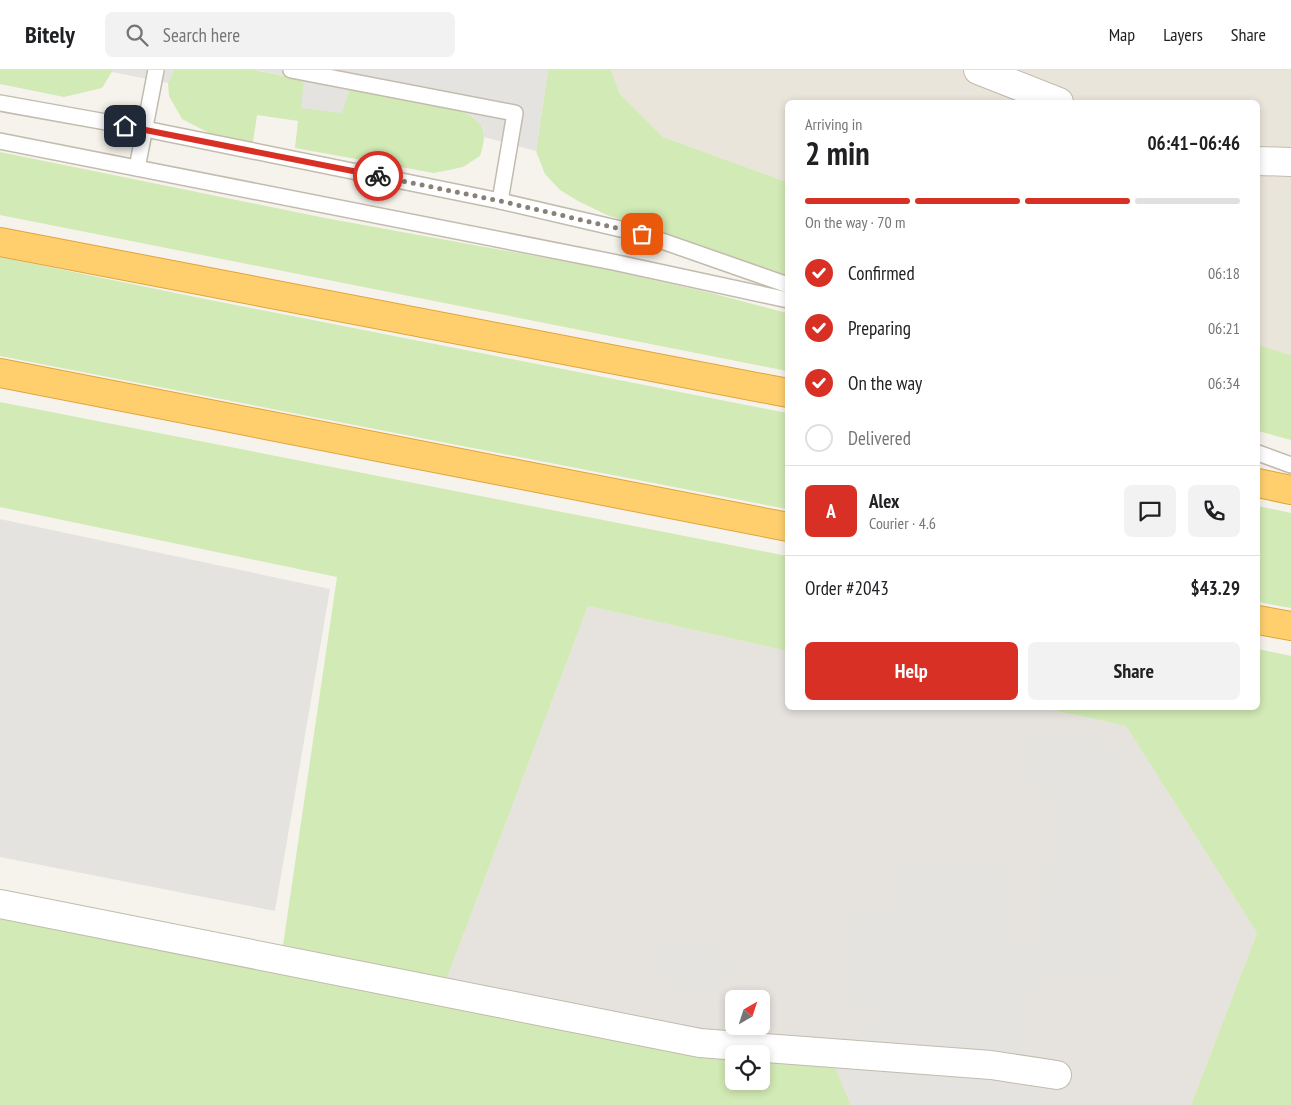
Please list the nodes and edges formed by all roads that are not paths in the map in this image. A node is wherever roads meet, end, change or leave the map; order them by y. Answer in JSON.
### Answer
{"nodes":[{"id":1,"x":156,"y":70,"type":"edge"},
{"id":2,"x":291,"y":70,"type":"edge"},
{"id":3,"x":978,"y":70,"type":"edge"},
{"id":4,"x":1054,"y":100,"type":"edge"},
{"id":5,"x":0,"y":104,"type":"edge"},
{"id":6,"x":145,"y":129,"type":"junction"},
{"id":7,"x":0,"y":141,"type":"edge"},
{"id":8,"x":1260,"y":161,"type":"edge"},
{"id":9,"x":1291,"y":162,"type":"edge"},
{"id":10,"x":137,"y":168,"type":"junction"},
{"id":11,"x":500,"y":201,"type":"junction"},
{"id":12,"x":0,"y":242,"type":"edge"},
{"id":13,"x":785,"y":284,"type":"edge"},
{"id":14,"x":785,"y":299,"type":"edge"},
{"id":15,"x":0,"y":372,"type":"edge"},
{"id":16,"x":785,"y":392,"type":"edge"},
{"id":17,"x":1260,"y":455,"type":"edge"},
{"id":18,"x":1291,"y":465,"type":"edge"},
{"id":19,"x":1260,"y":483,"type":"edge"},
{"id":20,"x":1291,"y":490,"type":"edge"},
{"id":21,"x":785,"y":526,"type":"edge"},
{"id":22,"x":1260,"y":620,"type":"edge"},
{"id":23,"x":1291,"y":626,"type":"edge"},
{"id":24,"x":0,"y":904,"type":"edge"},
{"id":25,"x":1057,"y":1075,"type":"dead end"}],
"edges":[{"from":1,"to":6,"type":"lane"},
{"from":2,"to":11,"type":"lane"},
{"from":3,"to":4,"type":"street"},
{"from":5,"to":6,"type":"lane"},
{"from":6,"to":10,"type":"lane"},
{"from":6,"to":11,"type":"lane"},
{"from":7,"to":10,"type":"lane"},
{"from":8,"to":9,"type":"street"},
{"from":10,"to":14,"type":"lane"},
{"from":11,"to":13,"type":"lane"},
{"from":12,"to":16,"type":"highway"},
{"from":15,"to":21,"type":"highway"},
{"from":17,"to":18,"type":"lane"},
{"from":19,"to":20,"type":"highway"},
{"from":22,"to":23,"type":"highway"},
{"from":24,"to":25,"type":"street"}]}
